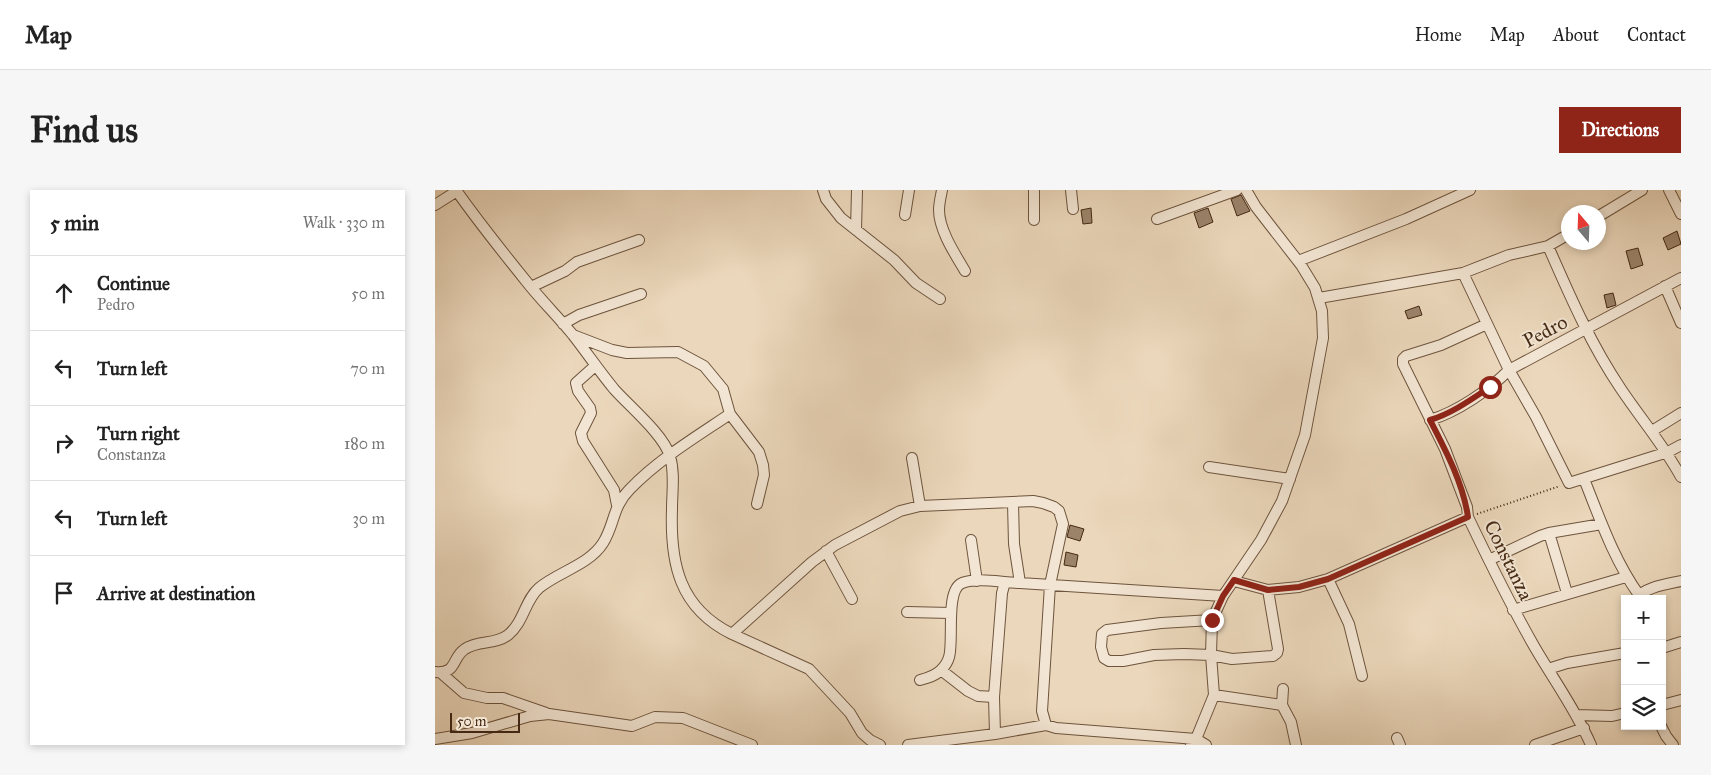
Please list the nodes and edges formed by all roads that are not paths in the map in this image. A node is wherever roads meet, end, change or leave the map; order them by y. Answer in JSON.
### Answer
{"nodes":[{"id":1,"x":823,"y":190,"type":"edge"},
{"id":2,"x":857,"y":190,"type":"edge"},
{"id":3,"x":909,"y":190,"type":"edge"},
{"id":4,"x":942,"y":190,"type":"edge"},
{"id":5,"x":1034,"y":190,"type":"edge"},
{"id":6,"x":1071,"y":190,"type":"edge"},
{"id":7,"x":1237,"y":190,"type":"edge"},
{"id":8,"x":1246,"y":190,"type":"edge"},
{"id":9,"x":1470,"y":190,"type":"edge"},
{"id":10,"x":1643,"y":190,"type":"edge"},
{"id":11,"x":1669,"y":190,"type":"edge"},
{"id":12,"x":456,"y":191,"type":"edge"},
{"id":13,"x":435,"y":205,"type":"edge"},
{"id":14,"x":1073,"y":209,"type":"dead end"},
{"id":15,"x":1606,"y":212,"type":"edge"},
{"id":16,"x":1681,"y":214,"type":"edge"},
{"id":17,"x":905,"y":215,"type":"dead end"},
{"id":18,"x":1157,"y":219,"type":"dead end"},
{"id":19,"x":1034,"y":220,"type":"dead end"},
{"id":20,"x":856,"y":230,"type":"junction"},
{"id":21,"x":1561,"y":239,"type":"edge"},
{"id":22,"x":639,"y":240,"type":"dead end"},
{"id":23,"x":1549,"y":246,"type":"junction"},
{"id":24,"x":1298,"y":261,"type":"junction"},
{"id":25,"x":965,"y":272,"type":"dead end"},
{"id":26,"x":1463,"y":273,"type":"junction"},
{"id":27,"x":1681,"y":278,"type":"edge"},
{"id":28,"x":1665,"y":286,"type":"junction"},
{"id":29,"x":531,"y":287,"type":"junction"},
{"id":30,"x":641,"y":294,"type":"dead end"},
{"id":31,"x":1319,"y":298,"type":"junction"},
{"id":32,"x":940,"y":299,"type":"dead end"},
{"id":33,"x":1681,"y":323,"type":"edge"},
{"id":34,"x":563,"y":324,"type":"junction"},
{"id":35,"x":1487,"y":324,"type":"junction"},
{"id":36,"x":1585,"y":329,"type":"junction"},
{"id":37,"x":573,"y":335,"type":"junction"},
{"id":38,"x":595,"y":366,"type":"junction"},
{"id":39,"x":1509,"y":370,"type":"junction"},
{"id":40,"x":1681,"y":413,"type":"edge"},
{"id":41,"x":730,"y":414,"type":"junction"},
{"id":42,"x":1430,"y":420,"type":"junction"},
{"id":43,"x":1652,"y":431,"type":"junction"},
{"id":44,"x":1681,"y":445,"type":"edge"},
{"id":45,"x":1667,"y":452,"type":"junction"},
{"id":46,"x":670,"y":455,"type":"junction"},
{"id":47,"x":912,"y":458,"type":"dead end"},
{"id":48,"x":1209,"y":467,"type":"dead end"},
{"id":49,"x":1681,"y":477,"type":"edge"},
{"id":50,"x":1290,"y":479,"type":"junction"},
{"id":51,"x":1584,"y":479,"type":"junction"},
{"id":52,"x":1013,"y":503,"type":"junction"},
{"id":53,"x":757,"y":504,"type":"dead end"},
{"id":54,"x":617,"y":505,"type":"junction"},
{"id":55,"x":920,"y":506,"type":"junction"},
{"id":56,"x":1468,"y":517,"type":"junction"},
{"id":57,"x":1602,"y":524,"type":"junction"},
{"id":58,"x":1549,"y":533,"type":"junction"},
{"id":59,"x":971,"y":540,"type":"dead end"},
{"id":60,"x":826,"y":552,"type":"junction"},
{"id":61,"x":1489,"y":560,"type":"junction"},
{"id":62,"x":1626,"y":577,"type":"junction"},
{"id":63,"x":1328,"y":579,"type":"junction"},
{"id":64,"x":1234,"y":580,"type":"junction"},
{"id":65,"x":977,"y":581,"type":"junction"},
{"id":66,"x":1681,"y":581,"type":"edge"},
{"id":67,"x":1005,"y":582,"type":"junction"},
{"id":68,"x":1020,"y":583,"type":"junction"},
{"id":69,"x":1050,"y":585,"type":"junction"},
{"id":70,"x":1268,"y":590,"type":"junction"},
{"id":71,"x":1567,"y":593,"type":"junction"},
{"id":72,"x":1636,"y":595,"type":"edge"},
{"id":73,"x":1641,"y":595,"type":"edge"},
{"id":74,"x":1223,"y":596,"type":"junction"},
{"id":75,"x":852,"y":600,"type":"dead end"},
{"id":76,"x":1513,"y":610,"type":"junction"},
{"id":77,"x":907,"y":612,"type":"dead end"},
{"id":78,"x":951,"y":613,"type":"junction"},
{"id":79,"x":1212,"y":620,"type":"junction"},
{"id":80,"x":732,"y":634,"type":"junction"},
{"id":81,"x":1681,"y":642,"type":"edge"},
{"id":82,"x":1666,"y":647,"type":"edge"},
{"id":83,"x":1621,"y":654,"type":"edge"},
{"id":84,"x":1211,"y":655,"type":"junction"},
{"id":85,"x":941,"y":670,"type":"junction"},
{"id":86,"x":1548,"y":670,"type":"junction"},
{"id":87,"x":438,"y":673,"type":"edge"},
{"id":88,"x":1361,"y":676,"type":"dead end"},
{"id":89,"x":920,"y":680,"type":"dead end"},
{"id":90,"x":1283,"y":689,"type":"dead end"},
{"id":91,"x":1214,"y":695,"type":"junction"},
{"id":92,"x":994,"y":697,"type":"junction"},
{"id":93,"x":1681,"y":700,"type":"edge"},
{"id":94,"x":1666,"y":704,"type":"edge"},
{"id":95,"x":1282,"y":705,"type":"junction"},
{"id":96,"x":549,"y":714,"type":"junction"},
{"id":97,"x":1621,"y":714,"type":"edge"},
{"id":98,"x":1577,"y":715,"type":"junction"},
{"id":99,"x":1046,"y":725,"type":"junction"},
{"id":100,"x":1584,"y":728,"type":"junction"},
{"id":101,"x":1664,"y":730,"type":"edge"},
{"id":102,"x":995,"y":734,"type":"junction"},
{"id":103,"x":435,"y":739,"type":"edge"},
{"id":104,"x":1193,"y":742,"type":"edge"},
{"id":105,"x":752,"y":745,"type":"edge"},
{"id":106,"x":880,"y":745,"type":"edge"},
{"id":107,"x":908,"y":745,"type":"edge"},
{"id":108,"x":1206,"y":745,"type":"edge"},
{"id":109,"x":1296,"y":745,"type":"edge"},
{"id":110,"x":1535,"y":745,"type":"edge"},
{"id":111,"x":1591,"y":745,"type":"edge"},
{"id":112,"x":1673,"y":745,"type":"edge"}],
"edges":[{"from":1,"to":20,"type":"street"},
{"from":2,"to":20,"type":"street"},
{"from":3,"to":17,"type":"street"},
{"from":4,"to":25,"type":"street"},
{"from":5,"to":19,"type":"street"},
{"from":6,"to":14,"type":"street"},
{"from":7,"to":18,"type":"street"},
{"from":8,"to":24,"type":"street"},
{"from":9,"to":24,"type":"street"},
{"from":10,"to":15,"type":"street"},
{"from":11,"to":16,"type":"street"},
{"from":12,"to":13,"type":"street"},
{"from":12,"to":29,"type":"street"},
{"from":20,"to":32,"type":"street"},
{"from":21,"to":23,"type":"street"},
{"from":22,"to":29,"type":"street"},
{"from":23,"to":26,"type":"street"},
{"from":23,"to":36,"type":"street"},
{"from":24,"to":31,"type":"street"},
{"from":26,"to":31,"type":"street"},
{"from":26,"to":35,"type":"street"},
{"from":27,"to":28,"type":"street","name":"Pedro"},
{"from":28,"to":33,"type":"street"},
{"from":28,"to":36,"type":"street","name":"Pedro"},
{"from":29,"to":34,"type":"street"},
{"from":30,"to":34,"type":"street"},
{"from":31,"to":50,"type":"street"},
{"from":34,"to":37,"type":"street"},
{"from":35,"to":39,"type":"street"},
{"from":35,"to":42,"type":"street"},
{"from":36,"to":39,"type":"street","name":"Pedro"},
{"from":36,"to":43,"type":"street"},
{"from":37,"to":38,"type":"street"},
{"from":37,"to":41,"type":"street"},
{"from":38,"to":46,"type":"street"},
{"from":38,"to":54,"type":"street"},
{"from":39,"to":42,"type":"street","name":"Pedro"},
{"from":39,"to":51,"type":"street"},
{"from":40,"to":43,"type":"street"},
{"from":41,"to":46,"type":"street"},
{"from":41,"to":53,"type":"street"},
{"from":42,"to":56,"type":"street"},
{"from":43,"to":45,"type":"street"},
{"from":44,"to":45,"type":"street"},
{"from":45,"to":49,"type":"street"},
{"from":45,"to":51,"type":"street"},
{"from":46,"to":54,"type":"street"},
{"from":46,"to":80,"type":"street"},
{"from":47,"to":55,"type":"street"},
{"from":48,"to":50,"type":"street"},
{"from":50,"to":64,"type":"street"},
{"from":51,"to":57,"type":"street"},
{"from":52,"to":55,"type":"street"},
{"from":52,"to":68,"type":"street"},
{"from":52,"to":69,"type":"street"},
{"from":54,"to":87,"type":"street"},
{"from":55,"to":60,"type":"street"},
{"from":56,"to":61,"type":"street","name":"Constanza"},
{"from":56,"to":63,"type":"street","name":"Constanza"},
{"from":57,"to":58,"type":"street"},
{"from":57,"to":62,"type":"street"},
{"from":58,"to":61,"type":"street"},
{"from":58,"to":71,"type":"street"},
{"from":59,"to":65,"type":"street"},
{"from":60,"to":75,"type":"street"},
{"from":60,"to":80,"type":"street"},
{"from":61,"to":76,"type":"street","name":"Constanza"},
{"from":62,"to":71,"type":"street"},
{"from":62,"to":72,"type":"street"},
{"from":63,"to":70,"type":"street","name":"Constanza"},
{"from":63,"to":88,"type":"street"},
{"from":64,"to":70,"type":"street","name":"Constanza"},
{"from":64,"to":74,"type":"street"},
{"from":65,"to":67,"type":"street"},
{"from":65,"to":78,"type":"street"},
{"from":66,"to":73,"type":"street"},
{"from":67,"to":68,"type":"street"},
{"from":67,"to":92,"type":"street"},
{"from":68,"to":69,"type":"street"},
{"from":69,"to":74,"type":"street"},
{"from":69,"to":99,"type":"street"},
{"from":70,"to":84,"type":"street"},
{"from":71,"to":76,"type":"street"},
{"from":74,"to":79,"type":"street"},
{"from":76,"to":86,"type":"street","name":"Constanza"},
{"from":77,"to":78,"type":"street"},
{"from":78,"to":85,"type":"street"},
{"from":79,"to":84,"type":"street"},
{"from":79,"to":84,"type":"street"},
{"from":80,"to":106,"type":"street"},
{"from":81,"to":82,"type":"street"},
{"from":83,"to":86,"type":"street"},
{"from":84,"to":91,"type":"street"},
{"from":85,"to":89,"type":"street"},
{"from":85,"to":92,"type":"street"},
{"from":86,"to":98,"type":"street","name":"Constanza"},
{"from":87,"to":96,"type":"street"},
{"from":90,"to":95,"type":"street"},
{"from":91,"to":95,"type":"street"},
{"from":91,"to":104,"type":"street"},
{"from":92,"to":102,"type":"street"},
{"from":93,"to":94,"type":"street"},
{"from":95,"to":109,"type":"street"},
{"from":96,"to":103,"type":"street"},
{"from":96,"to":105,"type":"street"},
{"from":97,"to":98,"type":"street"},
{"from":98,"to":100,"type":"street","name":"Constanza"},
{"from":99,"to":102,"type":"street"},
{"from":99,"to":104,"type":"street"},
{"from":100,"to":110,"type":"street"},
{"from":100,"to":111,"type":"street","name":"Constanza"},
{"from":101,"to":112,"type":"street"},
{"from":102,"to":107,"type":"street"},
{"from":104,"to":108,"type":"street"}]}
